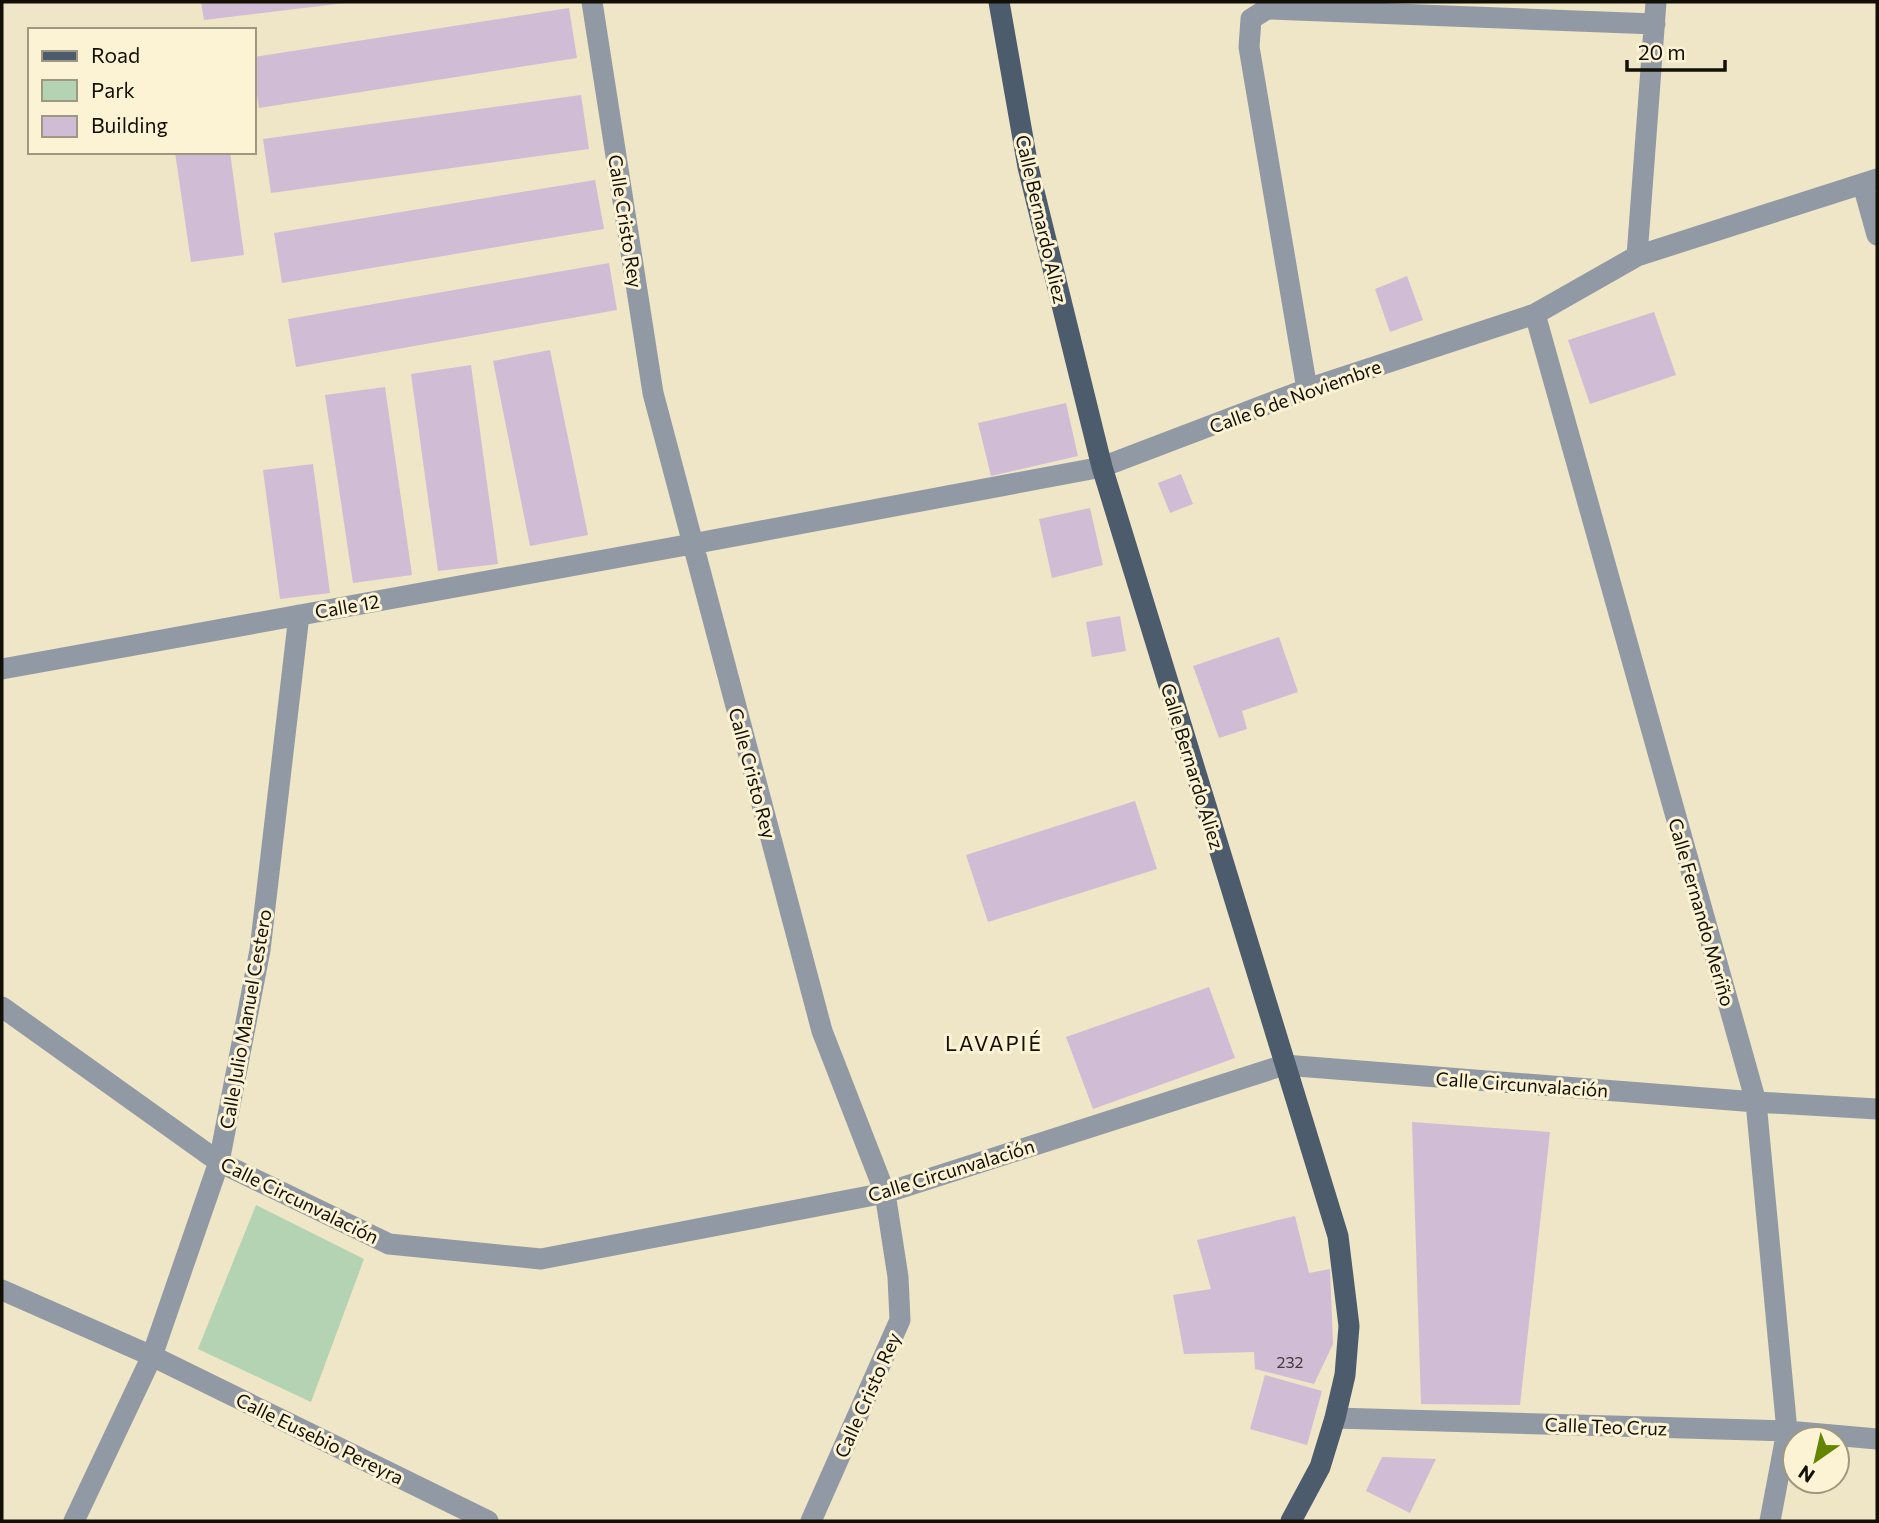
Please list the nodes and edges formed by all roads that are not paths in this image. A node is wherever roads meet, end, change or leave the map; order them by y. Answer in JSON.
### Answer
{"nodes":[{"id":1,"x":592,"y":2,"type":"edge"},
{"id":2,"x":999,"y":2,"type":"edge"},
{"id":3,"x":1656,"y":2,"type":"edge"},
{"id":4,"x":1655,"y":24,"type":"junction"},
{"id":5,"x":1870,"y":182,"type":"edge"},
{"id":6,"x":1877,"y":235,"type":"edge"},
{"id":7,"x":1637,"y":256,"type":"junction"},
{"id":8,"x":1535,"y":314,"type":"junction"},
{"id":9,"x":1307,"y":389,"type":"junction"},
{"id":10,"x":1102,"y":467,"type":"junction"},
{"id":11,"x":692,"y":544,"type":"junction"},
{"id":12,"x":299,"y":615,"type":"junction"},
{"id":13,"x":2,"y":669,"type":"edge"},
{"id":14,"x":2,"y":1007,"type":"edge"},
{"id":15,"x":1284,"y":1065,"type":"junction"},
{"id":16,"x":1756,"y":1102,"type":"junction"},
{"id":17,"x":1877,"y":1109,"type":"edge"},
{"id":18,"x":219,"y":1162,"type":"junction"},
{"id":19,"x":885,"y":1193,"type":"junction"},
{"id":20,"x":2,"y":1290,"type":"edge"},
{"id":21,"x":152,"y":1356,"type":"junction"},
{"id":22,"x":1335,"y":1418,"type":"junction"},
{"id":23,"x":1786,"y":1425,"type":"edge"},
{"id":24,"x":1781,"y":1431,"type":"edge"},
{"id":25,"x":1851,"y":1437,"type":"edge"},
{"id":26,"x":1877,"y":1439,"type":"edge"},
{"id":27,"x":1781,"y":1463,"type":"edge"},
{"id":28,"x":74,"y":1521,"type":"edge"},
{"id":29,"x":488,"y":1521,"type":"edge"},
{"id":30,"x":811,"y":1521,"type":"edge"},
{"id":31,"x":1291,"y":1521,"type":"edge"},
{"id":32,"x":1770,"y":1521,"type":"edge"}],
"edges":[{"from":1,"to":11,"type":"street","name":"Calle Cristo Rey"},
{"from":2,"to":10,"type":"main road","name":"Calle Bernardo Aliez"},
{"from":3,"to":4,"type":"street"},
{"from":4,"to":7,"type":"street"},
{"from":4,"to":9,"type":"street"},
{"from":5,"to":6,"type":"street"},
{"from":5,"to":7,"type":"street","name":"Calle 6 de Noviembre"},
{"from":7,"to":8,"type":"street","name":"Calle 6 de Noviembre"},
{"from":8,"to":9,"type":"street","name":"Calle 6 de Noviembre"},
{"from":8,"to":16,"type":"street","name":"Calle Fernando Meriño"},
{"from":9,"to":10,"type":"street","name":"Calle 6 de Noviembre"},
{"from":10,"to":11,"type":"street","name":"Calle 6 de Noviembre"},
{"from":10,"to":15,"type":"main road","name":"Calle Bernardo Aliez"},
{"from":11,"to":12,"type":"street","name":"Calle 12"},
{"from":11,"to":19,"type":"street","name":"Calle Cristo Rey"},
{"from":12,"to":13,"type":"street","name":"Calle 12"},
{"from":12,"to":18,"type":"street","name":"Calle Julio Manuel Cestero"},
{"from":14,"to":18,"type":"street","name":"Calle Circunvalación"},
{"from":15,"to":16,"type":"street","name":"Calle Circunvalación"},
{"from":15,"to":19,"type":"street","name":"Calle Circunvalación"},
{"from":15,"to":22,"type":"main road","name":"Calle Bernardo Aliez"},
{"from":16,"to":17,"type":"street","name":"Calle Circunvalación"},
{"from":16,"to":23,"type":"street","name":"Calle Fernando Meriño"},
{"from":18,"to":19,"type":"street","name":"Calle Circunvalación"},
{"from":18,"to":21,"type":"street","name":"Calle Julio Manuel Cestero"},
{"from":19,"to":30,"type":"street","name":"Calle Cristo Rey"},
{"from":20,"to":21,"type":"street","name":"Calle Eusebio Pereyra"},
{"from":21,"to":28,"type":"street","name":"Calle Julio Manuel Cestero"},
{"from":21,"to":29,"type":"street","name":"Calle Eusebio Pereyra"},
{"from":22,"to":24,"type":"street","name":"Calle Teo Cruz"},
{"from":22,"to":31,"type":"main road","name":"Calle Bernardo Aliez"},
{"from":25,"to":26,"type":"street","name":"Calle Teo Cruz"},
{"from":27,"to":32,"type":"street","name":"Calle Fernando Meriño"}]}
